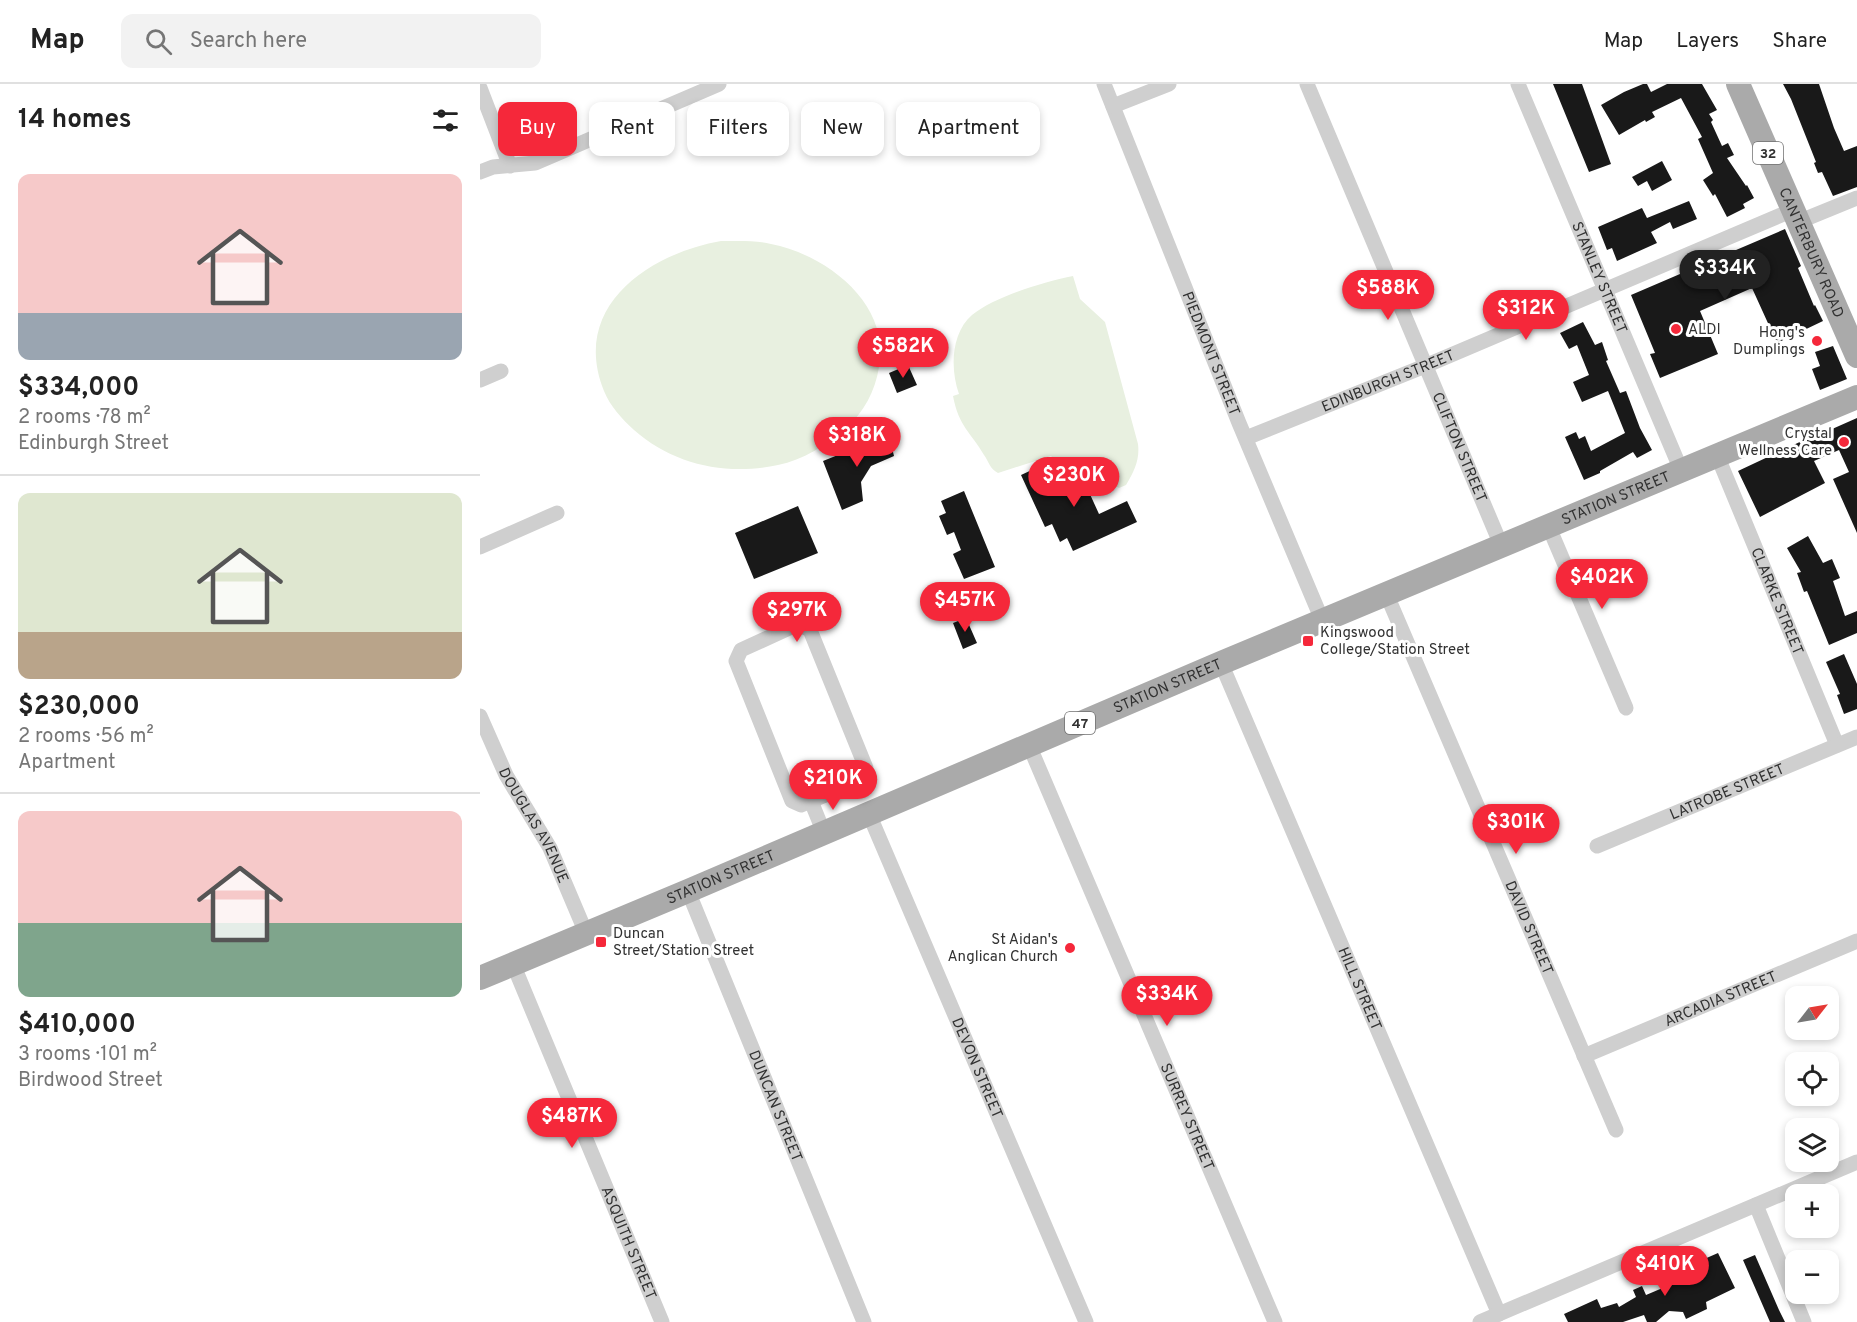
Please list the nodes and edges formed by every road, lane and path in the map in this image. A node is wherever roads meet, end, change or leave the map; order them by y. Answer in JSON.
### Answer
{"nodes":[{"id":1,"x":719,"y":84,"type":"edge"},
{"id":2,"x":1104,"y":84,"type":"edge"},
{"id":3,"x":1169,"y":84,"type":"edge"},
{"id":4,"x":1307,"y":84,"type":"edge"},
{"id":5,"x":1518,"y":84,"type":"edge"},
{"id":6,"x":1738,"y":84,"type":"edge"},
{"id":7,"x":480,"y":88,"type":"edge"},
{"id":8,"x":1113,"y":106,"type":"junction"},
{"id":9,"x":510,"y":166,"type":"junction"},
{"id":10,"x":480,"y":172,"type":"edge"},
{"id":11,"x":1857,"y":198,"type":"edge"},
{"id":12,"x":1796,"y":216,"type":"junction"},
{"id":13,"x":1605,"y":289,"type":"junction"},
{"id":14,"x":1857,"y":356,"type":"edge"},
{"id":15,"x":1425,"y":366,"type":"junction"},
{"id":16,"x":501,"y":371,"type":"dead end"},
{"id":17,"x":480,"y":380,"type":"edge"},
{"id":18,"x":1857,"y":397,"type":"edge"},
{"id":19,"x":1246,"y":438,"type":"junction"},
{"id":20,"x":1718,"y":455,"type":"junction"},
{"id":21,"x":1681,"y":470,"type":"junction"},
{"id":22,"x":557,"y":513,"type":"dead end"},
{"id":23,"x":1548,"y":525,"type":"junction"},
{"id":24,"x":1501,"y":545,"type":"junction"},
{"id":25,"x":480,"y":547,"type":"edge"},
{"id":26,"x":1386,"y":593,"type":"junction"},
{"id":27,"x":1322,"y":620,"type":"junction"},
{"id":28,"x":1221,"y":663,"type":"junction"},
{"id":29,"x":1626,"y":708,"type":"dead end"},
{"id":30,"x":480,"y":716,"type":"edge"},
{"id":31,"x":1857,"y":737,"type":"edge"},
{"id":32,"x":1029,"y":745,"type":"junction"},
{"id":33,"x":1837,"y":745,"type":"junction"},
{"id":34,"x":811,"y":801,"type":"junction"},
{"id":35,"x":869,"y":814,"type":"junction"},
{"id":36,"x":824,"y":833,"type":"junction"},
{"id":37,"x":1597,"y":846,"type":"dead end"},
{"id":38,"x":688,"y":891,"type":"junction"},
{"id":39,"x":586,"y":933,"type":"junction"},
{"id":40,"x":1857,"y":941,"type":"edge"},
{"id":41,"x":513,"y":964,"type":"junction"},
{"id":42,"x":480,"y":978,"type":"edge"},
{"id":43,"x":1584,"y":1056,"type":"junction"},
{"id":44,"x":1616,"y":1130,"type":"dead end"},
{"id":45,"x":1857,"y":1162,"type":"edge"},
{"id":46,"x":1756,"y":1205,"type":"junction"},
{"id":47,"x":1499,"y":1314,"type":"junction"},
{"id":48,"x":662,"y":1322,"type":"edge"},
{"id":49,"x":864,"y":1322,"type":"edge"},
{"id":50,"x":1086,"y":1322,"type":"edge"},
{"id":51,"x":1275,"y":1322,"type":"edge"},
{"id":52,"x":1480,"y":1322,"type":"edge"},
{"id":53,"x":1804,"y":1322,"type":"edge"}],
"edges":[{"from":1,"to":9,"type":"street"},
{"from":2,"to":8,"type":"street","name":"PIEDMONT STREET"},
{"from":3,"to":8,"type":"street"},
{"from":4,"to":15,"type":"street","name":"CLIFTON STREET"},
{"from":5,"to":13,"type":"street","name":"STANLEY STREET"},
{"from":6,"to":12,"type":"main road","name":"CANTERBURY ROAD","number":"32"},
{"from":7,"to":9,"type":"street"},
{"from":8,"to":19,"type":"street","name":"PIEDMONT STREET"},
{"from":9,"to":10,"type":"street"},
{"from":11,"to":12,"type":"street","name":"EDINBURGH STREET"},
{"from":12,"to":13,"type":"street","name":"EDINBURGH STREET"},
{"from":12,"to":14,"type":"main road","name":"CANTERBURY ROAD","number":"32"},
{"from":13,"to":15,"type":"street","name":"EDINBURGH STREET"},
{"from":13,"to":21,"type":"street","name":"STANLEY STREET"},
{"from":15,"to":19,"type":"street","name":"EDINBURGH STREET"},
{"from":15,"to":24,"type":"street","name":"CLIFTON STREET"},
{"from":16,"to":17,"type":"street"},
{"from":18,"to":20,"type":"main road","name":"STATION STREET","number":"47"},
{"from":19,"to":27,"type":"street","name":"PIEDMONT STREET"},
{"from":20,"to":21,"type":"main road","name":"STATION STREET","number":"47"},
{"from":20,"to":33,"type":"street","name":"CLARKE STREET"},
{"from":21,"to":23,"type":"main road","name":"STATION STREET","number":"47"},
{"from":22,"to":25,"type":"street"},
{"from":23,"to":24,"type":"main road","name":"STATION STREET","number":"47"},
{"from":23,"to":29,"type":"street"},
{"from":24,"to":26,"type":"main road","name":"STATION STREET","number":"47"},
{"from":26,"to":27,"type":"main road","name":"STATION STREET","number":"47"},
{"from":26,"to":43,"type":"street","name":"DAVID STREET"},
{"from":27,"to":28,"type":"main road","name":"STATION STREET","number":"47"},
{"from":28,"to":32,"type":"main road","name":"STATION STREET","number":"47"},
{"from":28,"to":47,"type":"street","name":"HILL STREET"},
{"from":30,"to":39,"type":"street","name":"DOUGLAS AVENUE"},
{"from":31,"to":33,"type":"street","name":"LATROBE STREET"},
{"from":32,"to":35,"type":"main road","name":"STATION STREET","number":"47"},
{"from":32,"to":51,"type":"street","name":"SURREY STREET"},
{"from":33,"to":37,"type":"street","name":"LATROBE STREET"},
{"from":34,"to":34,"type":"street"},
{"from":34,"to":36,"type":"street"},
{"from":35,"to":36,"type":"main road","name":"STATION STREET","number":"47"},
{"from":35,"to":50,"type":"street","name":"DEVON STREET"},
{"from":36,"to":38,"type":"main road","name":"STATION STREET","number":"47"},
{"from":38,"to":39,"type":"main road","name":"STATION STREET","number":"47"},
{"from":38,"to":49,"type":"street","name":"DUNCAN STREET"},
{"from":39,"to":41,"type":"main road","name":"STATION STREET","number":"47"},
{"from":40,"to":43,"type":"street","name":"ARCADIA STREET"},
{"from":41,"to":42,"type":"main road","name":"STATION STREET","number":"47"},
{"from":41,"to":48,"type":"street","name":"ASQUITH STREET"},
{"from":43,"to":44,"type":"street","name":"DAVID STREET"},
{"from":45,"to":46,"type":"street"},
{"from":46,"to":47,"type":"street"},
{"from":46,"to":53,"type":"street"},
{"from":47,"to":52,"type":"street"}]}
